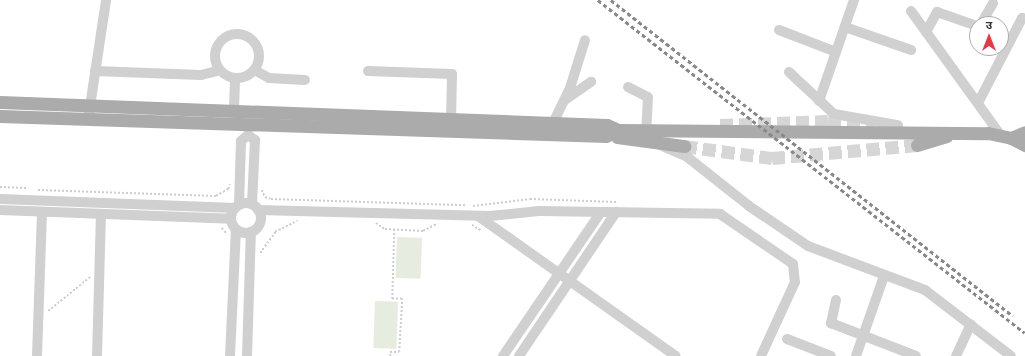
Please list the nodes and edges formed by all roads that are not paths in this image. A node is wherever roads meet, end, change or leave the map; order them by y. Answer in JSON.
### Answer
{"nodes":[{"id":1,"x":106,"y":0,"type":"edge"},
{"id":2,"x":854,"y":0,"type":"edge"},
{"id":3,"x":993,"y":3,"type":"dead end"},
{"id":4,"x":911,"y":11,"type":"dead end"},
{"id":5,"x":986,"y":16,"type":"edge"},
{"id":6,"x":1022,"y":18,"type":"dead end"},
{"id":7,"x":969,"y":23,"type":"edge"},
{"id":8,"x":845,"y":27,"type":"junction"},
{"id":9,"x":779,"y":30,"type":"dead end"},
{"id":10,"x":926,"y":32,"type":"junction"},
{"id":11,"x":585,"y":40,"type":"dead end"},
{"id":12,"x":911,"y":50,"type":"dead end"},
{"id":13,"x":836,"y":52,"type":"junction"},
{"id":14,"x":95,"y":71,"type":"junction"},
{"id":15,"x":217,"y":71,"type":"junction"},
{"id":16,"x":256,"y":71,"type":"junction"},
{"id":17,"x":368,"y":71,"type":"dead end"},
{"id":18,"x":789,"y":72,"type":"dead end"},
{"id":19,"x":235,"y":78,"type":"junction"},
{"id":20,"x":305,"y":80,"type":"dead end"},
{"id":21,"x":591,"y":82,"type":"dead end"},
{"id":22,"x":628,"y":87,"type":"dead end"},
{"id":23,"x":819,"y":100,"type":"junction"},
{"id":24,"x":0,"y":102,"type":"edge"},
{"id":25,"x":564,"y":102,"type":"junction"},
{"id":26,"x":978,"y":103,"type":"junction"},
{"id":27,"x":90,"y":106,"type":"junction"},
{"id":28,"x":240,"y":110,"type":"junction"},
{"id":29,"x":324,"y":114,"type":"junction"},
{"id":30,"x":0,"y":116,"type":"edge"},
{"id":31,"x":88,"y":120,"type":"junction"},
{"id":32,"x":451,"y":120,"type":"junction"},
{"id":33,"x":553,"y":123,"type":"junction"},
{"id":34,"x":876,"y":125,"type":"tunnel mouth"},
{"id":35,"x":898,"y":125,"type":"junction"},
{"id":36,"x":248,"y":130,"type":"junction"},
{"id":37,"x":323,"y":130,"type":"junction"},
{"id":38,"x":612,"y":130,"type":"junction"},
{"id":39,"x":648,"y":130,"type":"junction"},
{"id":40,"x":1025,"y":132,"type":"edge"},
{"id":41,"x":954,"y":133,"type":"junction"},
{"id":42,"x":1006,"y":137,"type":"junction"},
{"id":43,"x":917,"y":145,"type":"tunnel mouth"},
{"id":44,"x":1025,"y":145,"type":"edge"},
{"id":45,"x":684,"y":146,"type":"tunnel mouth"},
{"id":46,"x":0,"y":199,"type":"edge"},
{"id":47,"x":237,"y":206,"type":"junction"},
{"id":48,"x":255,"y":207,"type":"junction"},
{"id":49,"x":0,"y":210,"type":"edge"},
{"id":50,"x":42,"y":212,"type":"junction"},
{"id":51,"x":601,"y":212,"type":"junction"},
{"id":52,"x":616,"y":212,"type":"junction"},
{"id":53,"x":101,"y":214,"type":"junction"},
{"id":54,"x":478,"y":216,"type":"junction"},
{"id":55,"x":231,"y":219,"type":"junction"},
{"id":56,"x":236,"y":230,"type":"junction"},
{"id":57,"x":251,"y":232,"type":"junction"},
{"id":58,"x":558,"y":275,"type":"junction"},
{"id":59,"x":884,"y":276,"type":"junction"},
{"id":60,"x":569,"y":281,"type":"junction"},
{"id":61,"x":836,"y":300,"type":"dead end"},
{"id":62,"x":971,"y":324,"type":"junction"},
{"id":63,"x":863,"y":335,"type":"junction"},
{"id":64,"x":787,"y":339,"type":"dead end"},
{"id":65,"x":1005,"y":354,"type":"edge"},
{"id":66,"x":37,"y":356,"type":"edge"},
{"id":67,"x":96,"y":356,"type":"edge"},
{"id":68,"x":230,"y":356,"type":"edge"},
{"id":69,"x":247,"y":356,"type":"edge"},
{"id":70,"x":503,"y":356,"type":"edge"},
{"id":71,"x":519,"y":356,"type":"edge"},
{"id":72,"x":676,"y":356,"type":"edge"},
{"id":73,"x":761,"y":356,"type":"edge"},
{"id":74,"x":832,"y":356,"type":"edge"},
{"id":75,"x":856,"y":356,"type":"edge"},
{"id":76,"x":916,"y":356,"type":"edge"},
{"id":77,"x":956,"y":356,"type":"edge"}],
"edges":[{"from":1,"to":14,"type":"street"},
{"from":2,"to":8,"type":"street"},
{"from":3,"to":5,"type":"street"},
{"from":4,"to":10,"type":"street"},
{"from":6,"to":26,"type":"street"},
{"from":7,"to":10,"type":"street"},
{"from":8,"to":12,"type":"street"},
{"from":8,"to":13,"type":"street"},
{"from":9,"to":13,"type":"street"},
{"from":10,"to":26,"type":"street"},
{"from":11,"to":25,"type":"street"},
{"from":13,"to":23,"type":"street"},
{"from":14,"to":15,"type":"street"},
{"from":14,"to":27,"type":"street"},
{"from":15,"to":16,"type":"street"},
{"from":15,"to":19,"type":"street"},
{"from":16,"to":19,"type":"street"},
{"from":16,"to":20,"type":"street"},
{"from":17,"to":32,"type":"street"},
{"from":18,"to":23,"type":"street"},
{"from":19,"to":28,"type":"street"},
{"from":21,"to":25,"type":"street"},
{"from":22,"to":39,"type":"street"},
{"from":23,"to":35,"type":"street"},
{"from":24,"to":27,"type":"main road"},
{"from":25,"to":33,"type":"street"},
{"from":26,"to":42,"type":"street"},
{"from":27,"to":28,"type":"main road"},
{"from":27,"to":31,"type":"street"},
{"from":28,"to":29,"type":"main road"},
{"from":28,"to":36,"type":"street"},
{"from":29,"to":32,"type":"main road"},
{"from":29,"to":37,"type":"street"},
{"from":30,"to":31,"type":"main road"},
{"from":31,"to":36,"type":"main road"},
{"from":32,"to":33,"type":"main road"},
{"from":33,"to":38,"type":"main road"},
{"from":34,"to":35,"type":"main road"},
{"from":35,"to":41,"type":"main road"},
{"from":36,"to":37,"type":"main road"},
{"from":36,"to":47,"type":"street"},
{"from":36,"to":48,"type":"street"},
{"from":37,"to":38,"type":"main road"},
{"from":38,"to":39,"type":"main road"},
{"from":39,"to":41,"type":"main road"},
{"from":39,"to":45,"type":"main road"},
{"from":39,"to":59,"type":"street"},
{"from":40,"to":42,"type":"main road"},
{"from":41,"to":42,"type":"main road"},
{"from":41,"to":43,"type":"main road"},
{"from":42,"to":44,"type":"main road"},
{"from":46,"to":47,"type":"street"},
{"from":47,"to":48,"type":"street"},
{"from":47,"to":55,"type":"street"},
{"from":48,"to":54,"type":"street"},
{"from":48,"to":57,"type":"street"},
{"from":49,"to":50,"type":"street"},
{"from":50,"to":53,"type":"street"},
{"from":50,"to":66,"type":"street"},
{"from":51,"to":52,"type":"street"},
{"from":51,"to":54,"type":"street"},
{"from":51,"to":58,"type":"street"},
{"from":52,"to":60,"type":"street"},
{"from":52,"to":73,"type":"street"},
{"from":53,"to":55,"type":"street"},
{"from":53,"to":67,"type":"street"},
{"from":54,"to":58,"type":"street"},
{"from":55,"to":56,"type":"street"},
{"from":56,"to":57,"type":"street"},
{"from":56,"to":68,"type":"street"},
{"from":57,"to":69,"type":"street"},
{"from":58,"to":60,"type":"street"},
{"from":58,"to":70,"type":"street"},
{"from":59,"to":62,"type":"street"},
{"from":59,"to":63,"type":"street"},
{"from":60,"to":71,"type":"street"},
{"from":60,"to":72,"type":"street"},
{"from":61,"to":63,"type":"street"},
{"from":62,"to":65,"type":"street"},
{"from":62,"to":77,"type":"street"},
{"from":63,"to":75,"type":"street"},
{"from":63,"to":76,"type":"street"},
{"from":64,"to":74,"type":"street"}]}
